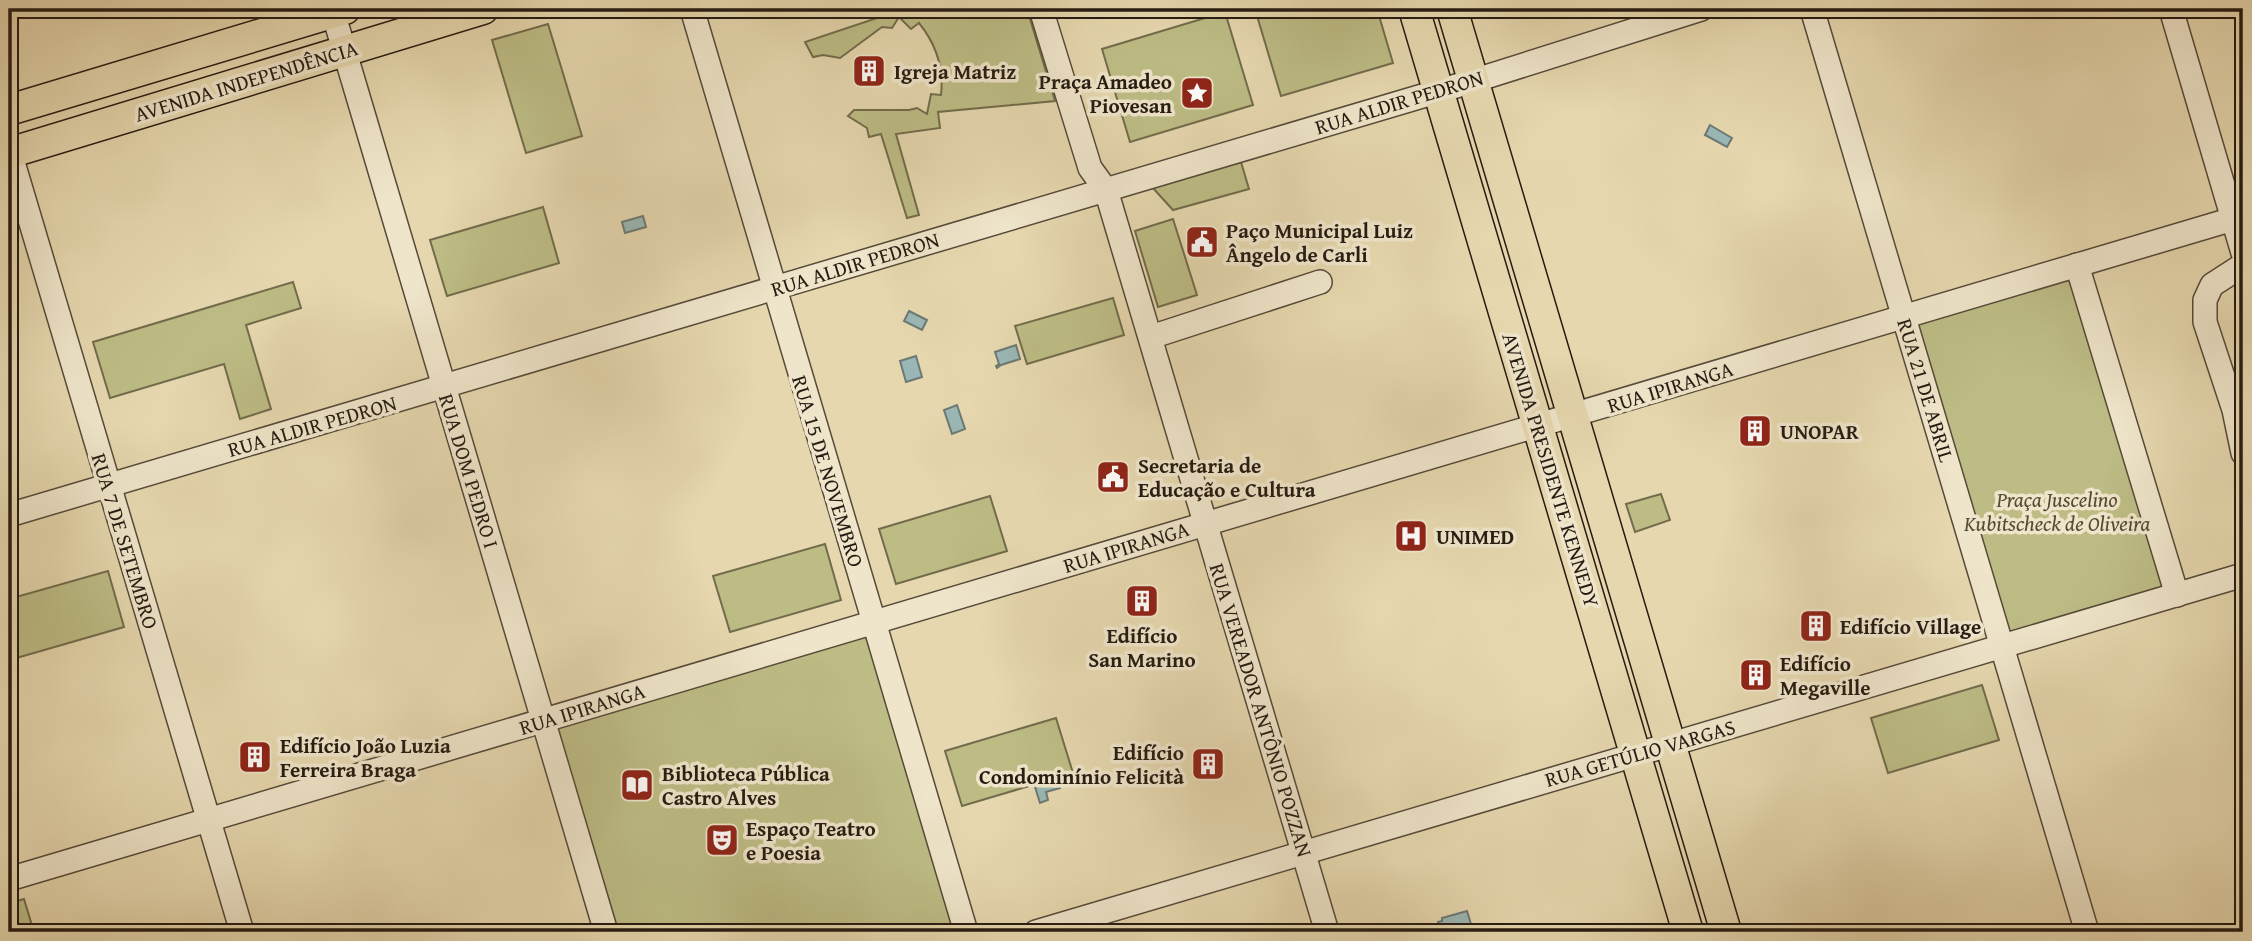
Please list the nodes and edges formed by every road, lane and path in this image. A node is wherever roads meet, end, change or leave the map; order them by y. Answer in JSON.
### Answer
{"nodes":[{"id":1,"x":483,"y":9,"type":"edge"},
{"id":2,"x":692,"y":9,"type":"edge"},
{"id":3,"x":1041,"y":9,"type":"edge"},
{"id":4,"x":1414,"y":9,"type":"edge"},
{"id":5,"x":1452,"y":9,"type":"edge"},
{"id":6,"x":1700,"y":9,"type":"edge"},
{"id":7,"x":1811,"y":9,"type":"edge"},
{"id":8,"x":2171,"y":9,"type":"edge"},
{"id":9,"x":337,"y":10,"type":"edge"},
{"id":10,"x":345,"y":50,"type":"junction"},
{"id":11,"x":1473,"y":81,"type":"junction"},
{"id":12,"x":1438,"y":91,"type":"junction"},
{"id":13,"x":9,"y":110,"type":"edge"},
{"id":14,"x":9,"y":152,"type":"edge"},
{"id":15,"x":1106,"y":190,"type":"junction"},
{"id":16,"x":2238,"y":217,"type":"edge"},
{"id":17,"x":2243,"y":253,"type":"edge"},
{"id":18,"x":2077,"y":265,"type":"junction"},
{"id":19,"x":2243,"y":265,"type":"edge"},
{"id":20,"x":1321,"y":282,"type":"dead end"},
{"id":21,"x":774,"y":288,"type":"junction"},
{"id":22,"x":1904,"y":317,"type":"junction"},
{"id":23,"x":1151,"y":337,"type":"junction"},
{"id":24,"x":444,"y":386,"type":"junction"},
{"id":25,"x":1573,"y":416,"type":"junction"},
{"id":26,"x":1538,"y":426,"type":"junction"},
{"id":27,"x":2243,"y":453,"type":"edge"},
{"id":28,"x":109,"y":486,"type":"junction"},
{"id":29,"x":9,"y":515,"type":"edge"},
{"id":30,"x":1206,"y":523,"type":"junction"},
{"id":31,"x":2243,"y":575,"type":"edge"},
{"id":32,"x":2177,"y":595,"type":"junction"},
{"id":33,"x":873,"y":622,"type":"junction"},
{"id":34,"x":2002,"y":646,"type":"junction"},
{"id":35,"x":543,"y":720,"type":"junction"},
{"id":36,"x":1670,"y":744,"type":"junction"},
{"id":37,"x":1635,"y":754,"type":"junction"},
{"id":38,"x":209,"y":820,"type":"junction"},
{"id":39,"x":1304,"y":853,"type":"junction"},
{"id":40,"x":9,"y":879,"type":"edge"},
{"id":41,"x":242,"y":932,"type":"edge"},
{"id":42,"x":606,"y":932,"type":"edge"},
{"id":43,"x":966,"y":932,"type":"edge"},
{"id":44,"x":1036,"y":932,"type":"edge"},
{"id":45,"x":1327,"y":932,"type":"edge"},
{"id":46,"x":1688,"y":932,"type":"edge"},
{"id":47,"x":1726,"y":932,"type":"edge"},
{"id":48,"x":2087,"y":932,"type":"edge"}],
"edges":[{"from":1,"to":10,"type":"main road","name":"AVENIDA INDEPENDÊNCIA"},
{"from":2,"to":21,"type":"street","name":"RUA 15 DE NOVEMBRO"},
{"from":3,"to":15,"type":"street","name":"RUA VEREADOR ANTÔNIO POZZAN"},
{"from":4,"to":12,"type":"main road","name":"AVENIDA PRESIDENTE KENNEDY"},
{"from":5,"to":11,"type":"main road","name":"AVENIDA PRESIDENTE KENNEDY"},
{"from":6,"to":11,"type":"street","name":"RUA ALDIR PEDRON"},
{"from":7,"to":22,"type":"street","name":"RUA 21 DE ABRIL"},
{"from":8,"to":16,"type":"street"},
{"from":9,"to":10,"type":"street","name":"RUA DOM PEDRO I"},
{"from":9,"to":13,"type":"main road","name":"AVENIDA INDEPENDÊNCIA"},
{"from":10,"to":14,"type":"main road","name":"AVENIDA INDEPENDÊNCIA"},
{"from":10,"to":24,"type":"street","name":"RUA DOM PEDRO I"},
{"from":11,"to":12,"type":"street","name":"RUA ALDIR PEDRON"},
{"from":11,"to":25,"type":"main road","name":"AVENIDA PRESIDENTE KENNEDY"},
{"from":12,"to":15,"type":"street","name":"RUA ALDIR PEDRON"},
{"from":12,"to":26,"type":"main road","name":"AVENIDA PRESIDENTE KENNEDY"},
{"from":14,"to":28,"type":"street","name":"RUA 7 DE SETEMBRO"},
{"from":15,"to":21,"type":"street","name":"RUA ALDIR PEDRON"},
{"from":15,"to":23,"type":"street","name":"RUA VEREADOR ANTÔNIO POZZAN"},
{"from":16,"to":17,"type":"street"},
{"from":16,"to":18,"type":"street","name":"RUA IPIRANGA"},
{"from":18,"to":22,"type":"street","name":"RUA IPIRANGA"},
{"from":18,"to":32,"type":"street"},
{"from":19,"to":27,"type":"street"},
{"from":20,"to":23,"type":"street"},
{"from":21,"to":24,"type":"street","name":"RUA ALDIR PEDRON"},
{"from":21,"to":33,"type":"street","name":"RUA 15 DE NOVEMBRO"},
{"from":22,"to":25,"type":"street","name":"RUA IPIRANGA"},
{"from":22,"to":34,"type":"street","name":"RUA 21 DE ABRIL"},
{"from":23,"to":30,"type":"street","name":"RUA VEREADOR ANTÔNIO POZZAN"},
{"from":24,"to":28,"type":"street","name":"RUA ALDIR PEDRON"},
{"from":24,"to":35,"type":"street","name":"RUA DOM PEDRO I"},
{"from":25,"to":26,"type":"street","name":"RUA IPIRANGA"},
{"from":25,"to":36,"type":"main road","name":"AVENIDA PRESIDENTE KENNEDY"},
{"from":26,"to":30,"type":"street","name":"RUA IPIRANGA"},
{"from":26,"to":37,"type":"main road","name":"AVENIDA PRESIDENTE KENNEDY"},
{"from":28,"to":29,"type":"street","name":"RUA ALDIR PEDRON"},
{"from":28,"to":38,"type":"street","name":"RUA 7 DE SETEMBRO"},
{"from":30,"to":33,"type":"street","name":"RUA IPIRANGA"},
{"from":30,"to":39,"type":"street","name":"RUA VEREADOR ANTÔNIO POZZAN"},
{"from":31,"to":32,"type":"street","name":"RUA GETÚLIO VARGAS"},
{"from":32,"to":34,"type":"street","name":"RUA GETÚLIO VARGAS"},
{"from":33,"to":35,"type":"street","name":"RUA IPIRANGA"},
{"from":33,"to":43,"type":"street","name":"RUA 15 DE NOVEMBRO"},
{"from":34,"to":36,"type":"street","name":"RUA GETÚLIO VARGAS"},
{"from":34,"to":48,"type":"street","name":"RUA 21 DE ABRIL"},
{"from":35,"to":38,"type":"street","name":"RUA IPIRANGA"},
{"from":35,"to":42,"type":"street","name":"RUA DOM PEDRO I"},
{"from":36,"to":37,"type":"street","name":"RUA GETÚLIO VARGAS"},
{"from":36,"to":47,"type":"main road","name":"AVENIDA PRESIDENTE KENNEDY"},
{"from":37,"to":39,"type":"street","name":"RUA GETÚLIO VARGAS"},
{"from":37,"to":46,"type":"main road","name":"AVENIDA PRESIDENTE KENNEDY"},
{"from":38,"to":40,"type":"street","name":"RUA IPIRANGA"},
{"from":38,"to":41,"type":"street","name":"RUA 7 DE SETEMBRO"},
{"from":39,"to":44,"type":"street","name":"RUA GETÚLIO VARGAS"},
{"from":39,"to":45,"type":"street","name":"RUA VEREADOR ANTÔNIO POZZAN"}]}
